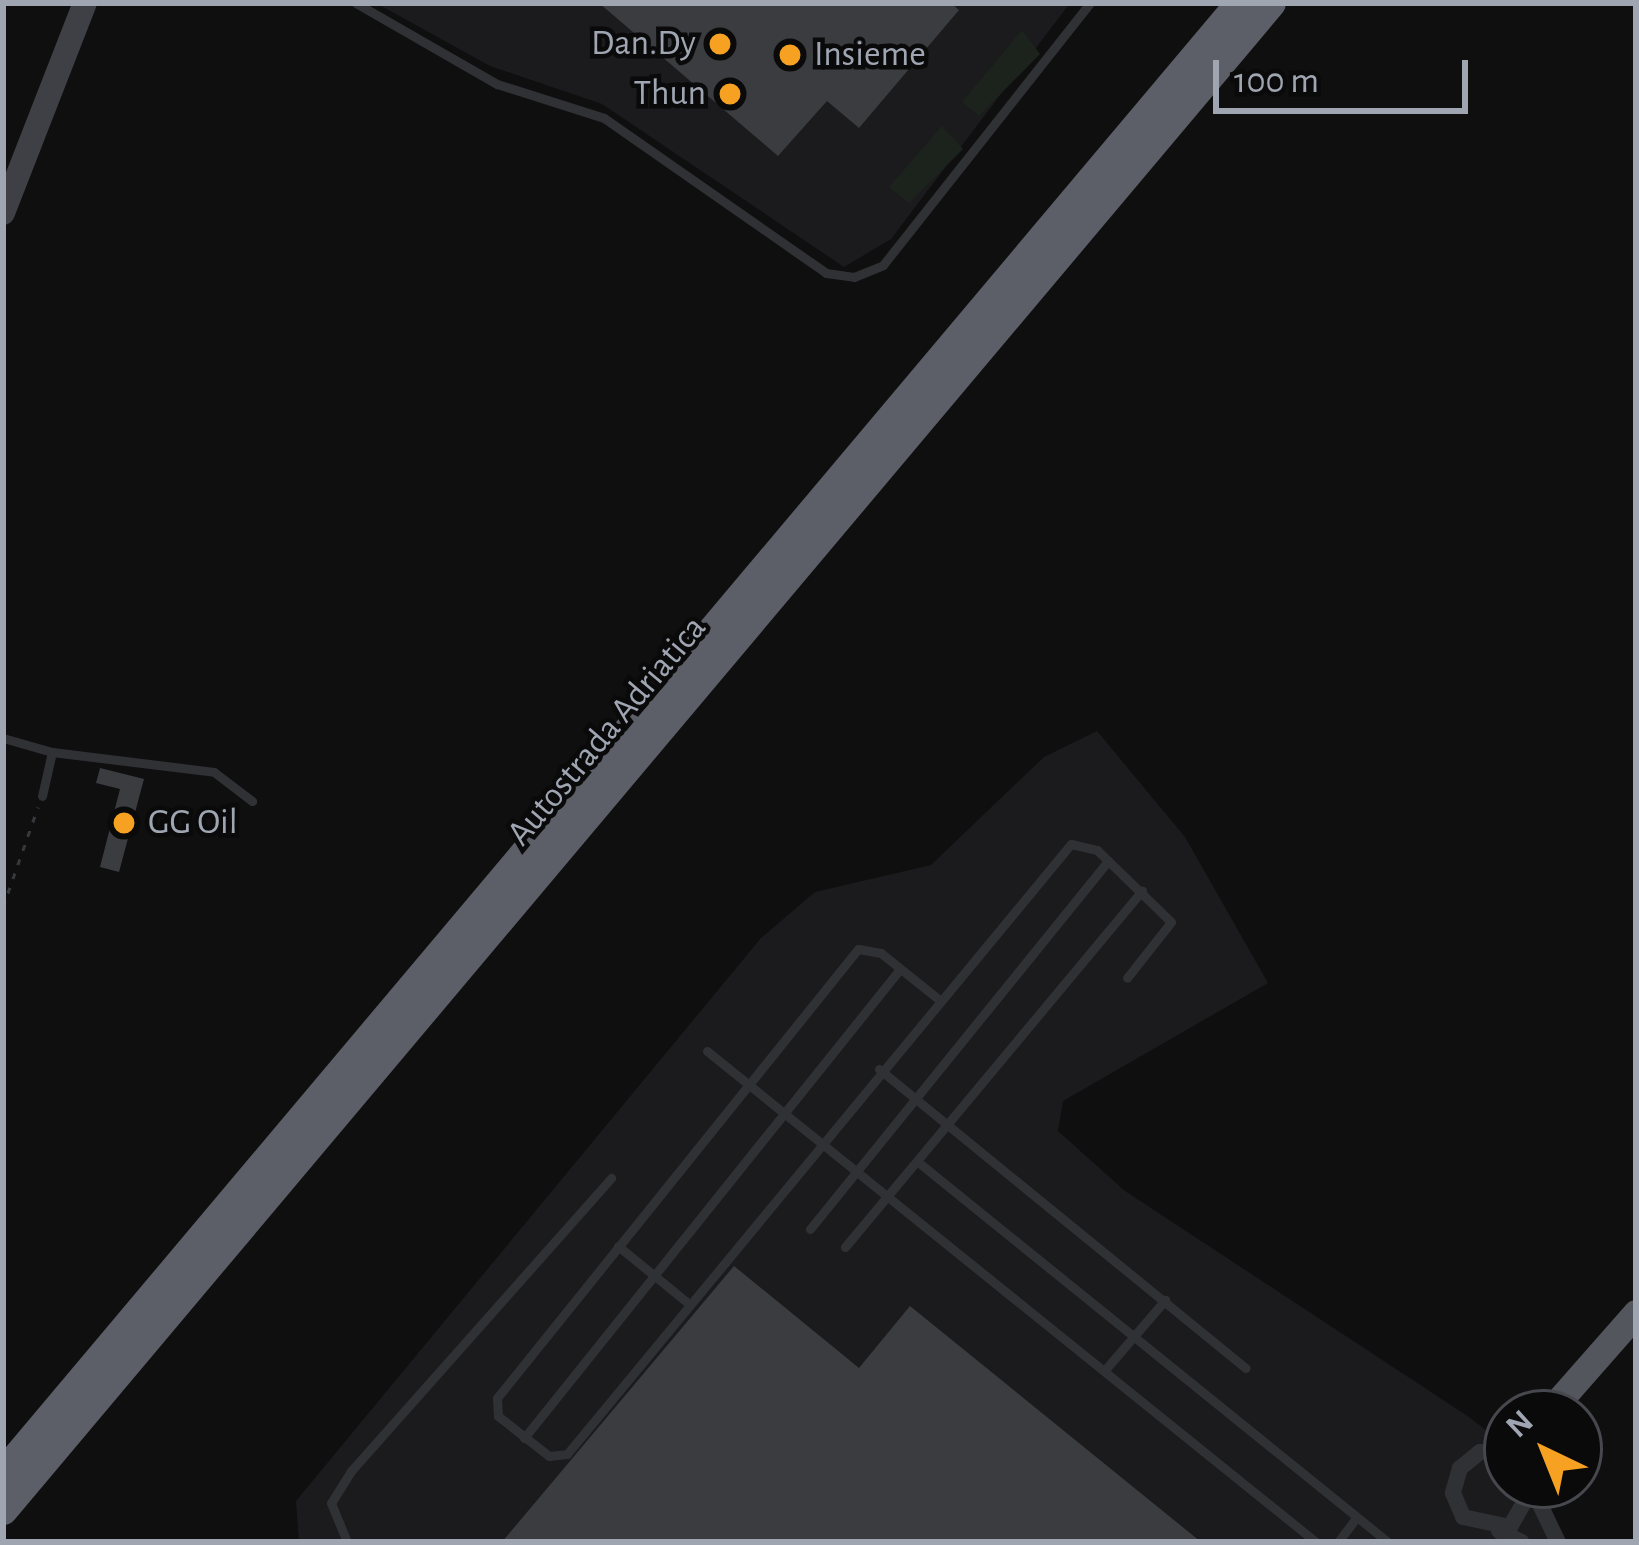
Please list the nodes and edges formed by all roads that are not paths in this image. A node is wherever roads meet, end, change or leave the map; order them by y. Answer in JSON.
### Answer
{"nodes":[{"id":1,"x":85,"y":3,"type":"edge"},
{"id":2,"x":356,"y":3,"type":"edge"},
{"id":3,"x":1090,"y":3,"type":"edge"},
{"id":4,"x":1241,"y":3,"type":"edge"},
{"id":5,"x":1271,"y":3,"type":"edge"},
{"id":6,"x":3,"y":212,"type":"edge"},
{"id":7,"x":3,"y":738,"type":"edge"},
{"id":8,"x":52,"y":752,"type":"junction"},
{"id":9,"x":41,"y":796,"type":"road end"},
{"id":10,"x":252,"y":801,"type":"dead end"},
{"id":11,"x":1108,"y":861,"type":"junction"},
{"id":12,"x":1142,"y":891,"type":"junction"},
{"id":13,"x":900,"y":969,"type":"junction"},
{"id":14,"x":1127,"y":978,"type":"dead end"},
{"id":15,"x":937,"y":998,"type":"junction"},
{"id":16,"x":707,"y":1051,"type":"dead end"},
{"id":17,"x":879,"y":1069,"type":"junction"},
{"id":18,"x":748,"y":1083,"type":"junction"},
{"id":19,"x":915,"y":1096,"type":"junction"},
{"id":20,"x":786,"y":1113,"type":"junction"},
{"id":21,"x":949,"y":1123,"type":"junction"},
{"id":22,"x":820,"y":1141,"type":"junction"},
{"id":23,"x":918,"y":1162,"type":"junction"},
{"id":24,"x":855,"y":1169,"type":"junction"},
{"id":25,"x":611,"y":1178,"type":"dead end"},
{"id":26,"x":889,"y":1197,"type":"junction"},
{"id":27,"x":810,"y":1229,"type":"dead end"},
{"id":28,"x":618,"y":1246,"type":"junction"},
{"id":29,"x":845,"y":1246,"type":"dead end"},
{"id":30,"x":655,"y":1276,"type":"junction"},
{"id":31,"x":1165,"y":1300,"type":"junction"},
{"id":32,"x":688,"y":1303,"type":"junction"},
{"id":33,"x":1636,"y":1313,"type":"edge"},
{"id":34,"x":1135,"y":1335,"type":"junction"},
{"id":35,"x":1636,"y":1341,"type":"edge"},
{"id":36,"x":1246,"y":1368,"type":"dead end"},
{"id":37,"x":1104,"y":1371,"type":"junction"},
{"id":38,"x":1569,"y":1389,"type":"edge"},
{"id":39,"x":1592,"y":1389,"type":"edge"},
{"id":40,"x":524,"y":1438,"type":"junction"},
{"id":41,"x":1483,"y":1452,"type":"edge"},
{"id":42,"x":3,"y":1474,"type":"edge"},
{"id":43,"x":1528,"y":1509,"type":"edge"},
{"id":44,"x":1543,"y":1509,"type":"edge"},
{"id":45,"x":3,"y":1510,"type":"edge"},
{"id":46,"x":1357,"y":1517,"type":"junction"},
{"id":47,"x":1499,"y":1531,"type":"junction"},
{"id":48,"x":346,"y":1542,"type":"edge"},
{"id":49,"x":1316,"y":1542,"type":"edge"},
{"id":50,"x":1338,"y":1542,"type":"edge"},
{"id":51,"x":1388,"y":1542,"type":"edge"},
{"id":52,"x":1522,"y":1542,"type":"edge"},
{"id":53,"x":1558,"y":1542,"type":"edge"}],
"edges":[{"from":1,"to":6,"type":"main road"},
{"from":2,"to":3,"type":"lane"},
{"from":4,"to":42,"type":"highway","name":"Autostrada Adriatica"},
{"from":5,"to":45,"type":"highway","name":"Autostrada Adriatica"},
{"from":7,"to":8,"type":"lane"},
{"from":8,"to":9,"type":"lane"},
{"from":8,"to":10,"type":"lane"},
{"from":11,"to":12,"type":"lane"},
{"from":11,"to":15,"type":"lane"},
{"from":11,"to":19,"type":"lane"},
{"from":12,"to":14,"type":"lane"},
{"from":12,"to":21,"type":"lane"},
{"from":13,"to":15,"type":"lane"},
{"from":13,"to":18,"type":"lane"},
{"from":13,"to":20,"type":"lane"},
{"from":15,"to":17,"type":"lane"},
{"from":16,"to":18,"type":"lane"},
{"from":17,"to":19,"type":"lane"},
{"from":17,"to":22,"type":"lane"},
{"from":18,"to":20,"type":"lane"},
{"from":18,"to":28,"type":"lane"},
{"from":19,"to":21,"type":"lane"},
{"from":19,"to":24,"type":"lane"},
{"from":20,"to":22,"type":"lane"},
{"from":20,"to":30,"type":"lane"},
{"from":21,"to":23,"type":"lane"},
{"from":21,"to":31,"type":"lane"},
{"from":22,"to":24,"type":"lane"},
{"from":22,"to":32,"type":"lane"},
{"from":23,"to":26,"type":"lane"},
{"from":23,"to":34,"type":"lane"},
{"from":24,"to":26,"type":"lane"},
{"from":24,"to":27,"type":"lane"},
{"from":25,"to":48,"type":"lane"},
{"from":26,"to":29,"type":"lane"},
{"from":26,"to":37,"type":"lane"},
{"from":28,"to":30,"type":"lane"},
{"from":28,"to":40,"type":"lane"},
{"from":30,"to":32,"type":"lane"},
{"from":30,"to":40,"type":"lane"},
{"from":31,"to":34,"type":"lane"},
{"from":31,"to":36,"type":"lane"},
{"from":32,"to":40,"type":"lane"},
{"from":33,"to":38,"type":"highway"},
{"from":34,"to":37,"type":"lane"},
{"from":34,"to":46,"type":"lane"},
{"from":35,"to":39,"type":"highway"},
{"from":37,"to":49,"type":"lane"},
{"from":41,"to":47,"type":"street"},
{"from":43,"to":47,"type":"street"},
{"from":44,"to":53,"type":"street"},
{"from":46,"to":50,"type":"lane"},
{"from":46,"to":51,"type":"lane"},
{"from":47,"to":52,"type":"street"}]}
